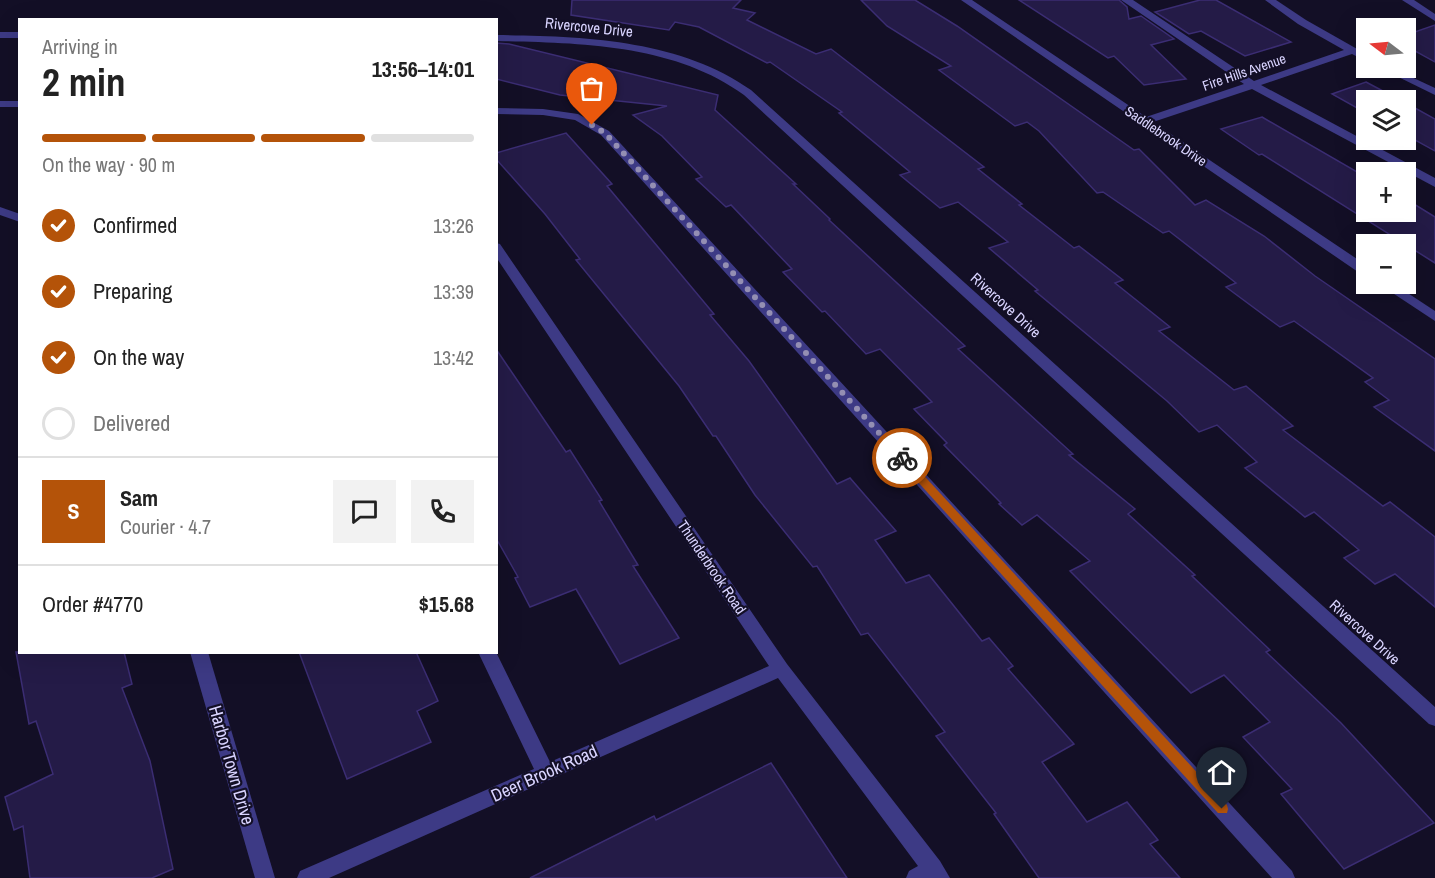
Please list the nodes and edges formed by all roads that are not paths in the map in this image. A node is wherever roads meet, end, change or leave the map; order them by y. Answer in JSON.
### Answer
{"nodes":[{"id":1,"x":966,"y":0,"type":"edge"},
{"id":2,"x":1126,"y":0,"type":"edge"},
{"id":3,"x":1269,"y":0,"type":"edge"},
{"id":4,"x":1407,"y":0,"type":"edge"},
{"id":5,"x":1435,"y":18,"type":"edge"},
{"id":6,"x":0,"y":35,"type":"edge"},
{"id":7,"x":18,"y":35,"type":"edge"},
{"id":8,"x":498,"y":38,"type":"edge"},
{"id":9,"x":1352,"y":51,"type":"junction"},
{"id":10,"x":1356,"y":53,"type":"edge"},
{"id":11,"x":1406,"y":78,"type":"edge"},
{"id":12,"x":1253,"y":85,"type":"junction"},
{"id":13,"x":1435,"y":92,"type":"edge"},
{"id":14,"x":0,"y":104,"type":"edge"},
{"id":15,"x":18,"y":104,"type":"edge"},
{"id":16,"x":498,"y":111,"type":"edge"},
{"id":17,"x":1145,"y":121,"type":"junction"},
{"id":18,"x":1435,"y":183,"type":"edge"},
{"id":19,"x":0,"y":211,"type":"edge"},
{"id":20,"x":18,"y":217,"type":"edge"},
{"id":21,"x":498,"y":250,"type":"edge"},
{"id":22,"x":1356,"y":264,"type":"edge"},
{"id":23,"x":1401,"y":294,"type":"edge"},
{"id":24,"x":1435,"y":317,"type":"edge"},
{"id":25,"x":200,"y":654,"type":"edge"},
{"id":26,"x":488,"y":654,"type":"edge"},
{"id":27,"x":780,"y":669,"type":"junction"},
{"id":28,"x":1435,"y":718,"type":"edge"},
{"id":29,"x":546,"y":773,"type":"junction"},
{"id":30,"x":930,"y":875,"type":"edge"},
{"id":31,"x":265,"y":878,"type":"edge"},
{"id":32,"x":307,"y":878,"type":"edge"},
{"id":33,"x":1285,"y":878,"type":"edge"}],
"edges":[{"from":1,"to":17,"type":"street","name":"Saddlebrook Drive"},
{"from":2,"to":12,"type":"street"},
{"from":3,"to":9,"type":"street"},
{"from":4,"to":5,"type":"street"},
{"from":6,"to":7,"type":"street"},
{"from":8,"to":28,"type":"street","name":"Rivercove Drive"},
{"from":9,"to":10,"type":"street"},
{"from":9,"to":12,"type":"street","name":"Fire Hills Avenue"},
{"from":11,"to":13,"type":"street"},
{"from":12,"to":17,"type":"street","name":"Fire Hills Avenue"},
{"from":12,"to":18,"type":"street"},
{"from":14,"to":15,"type":"street"},
{"from":16,"to":33,"type":"street"},
{"from":17,"to":22,"type":"street","name":"Saddlebrook Drive"},
{"from":19,"to":20,"type":"street"},
{"from":21,"to":27,"type":"street","name":"Thunderbrook Road"},
{"from":23,"to":24,"type":"street"},
{"from":25,"to":31,"type":"street","name":"Harbor Town Drive"},
{"from":26,"to":29,"type":"street"},
{"from":27,"to":29,"type":"street","name":"Deer Brook Road"},
{"from":27,"to":30,"type":"street","name":"Thunderbrook Road"},
{"from":29,"to":32,"type":"street","name":"Deer Brook Road"}]}
